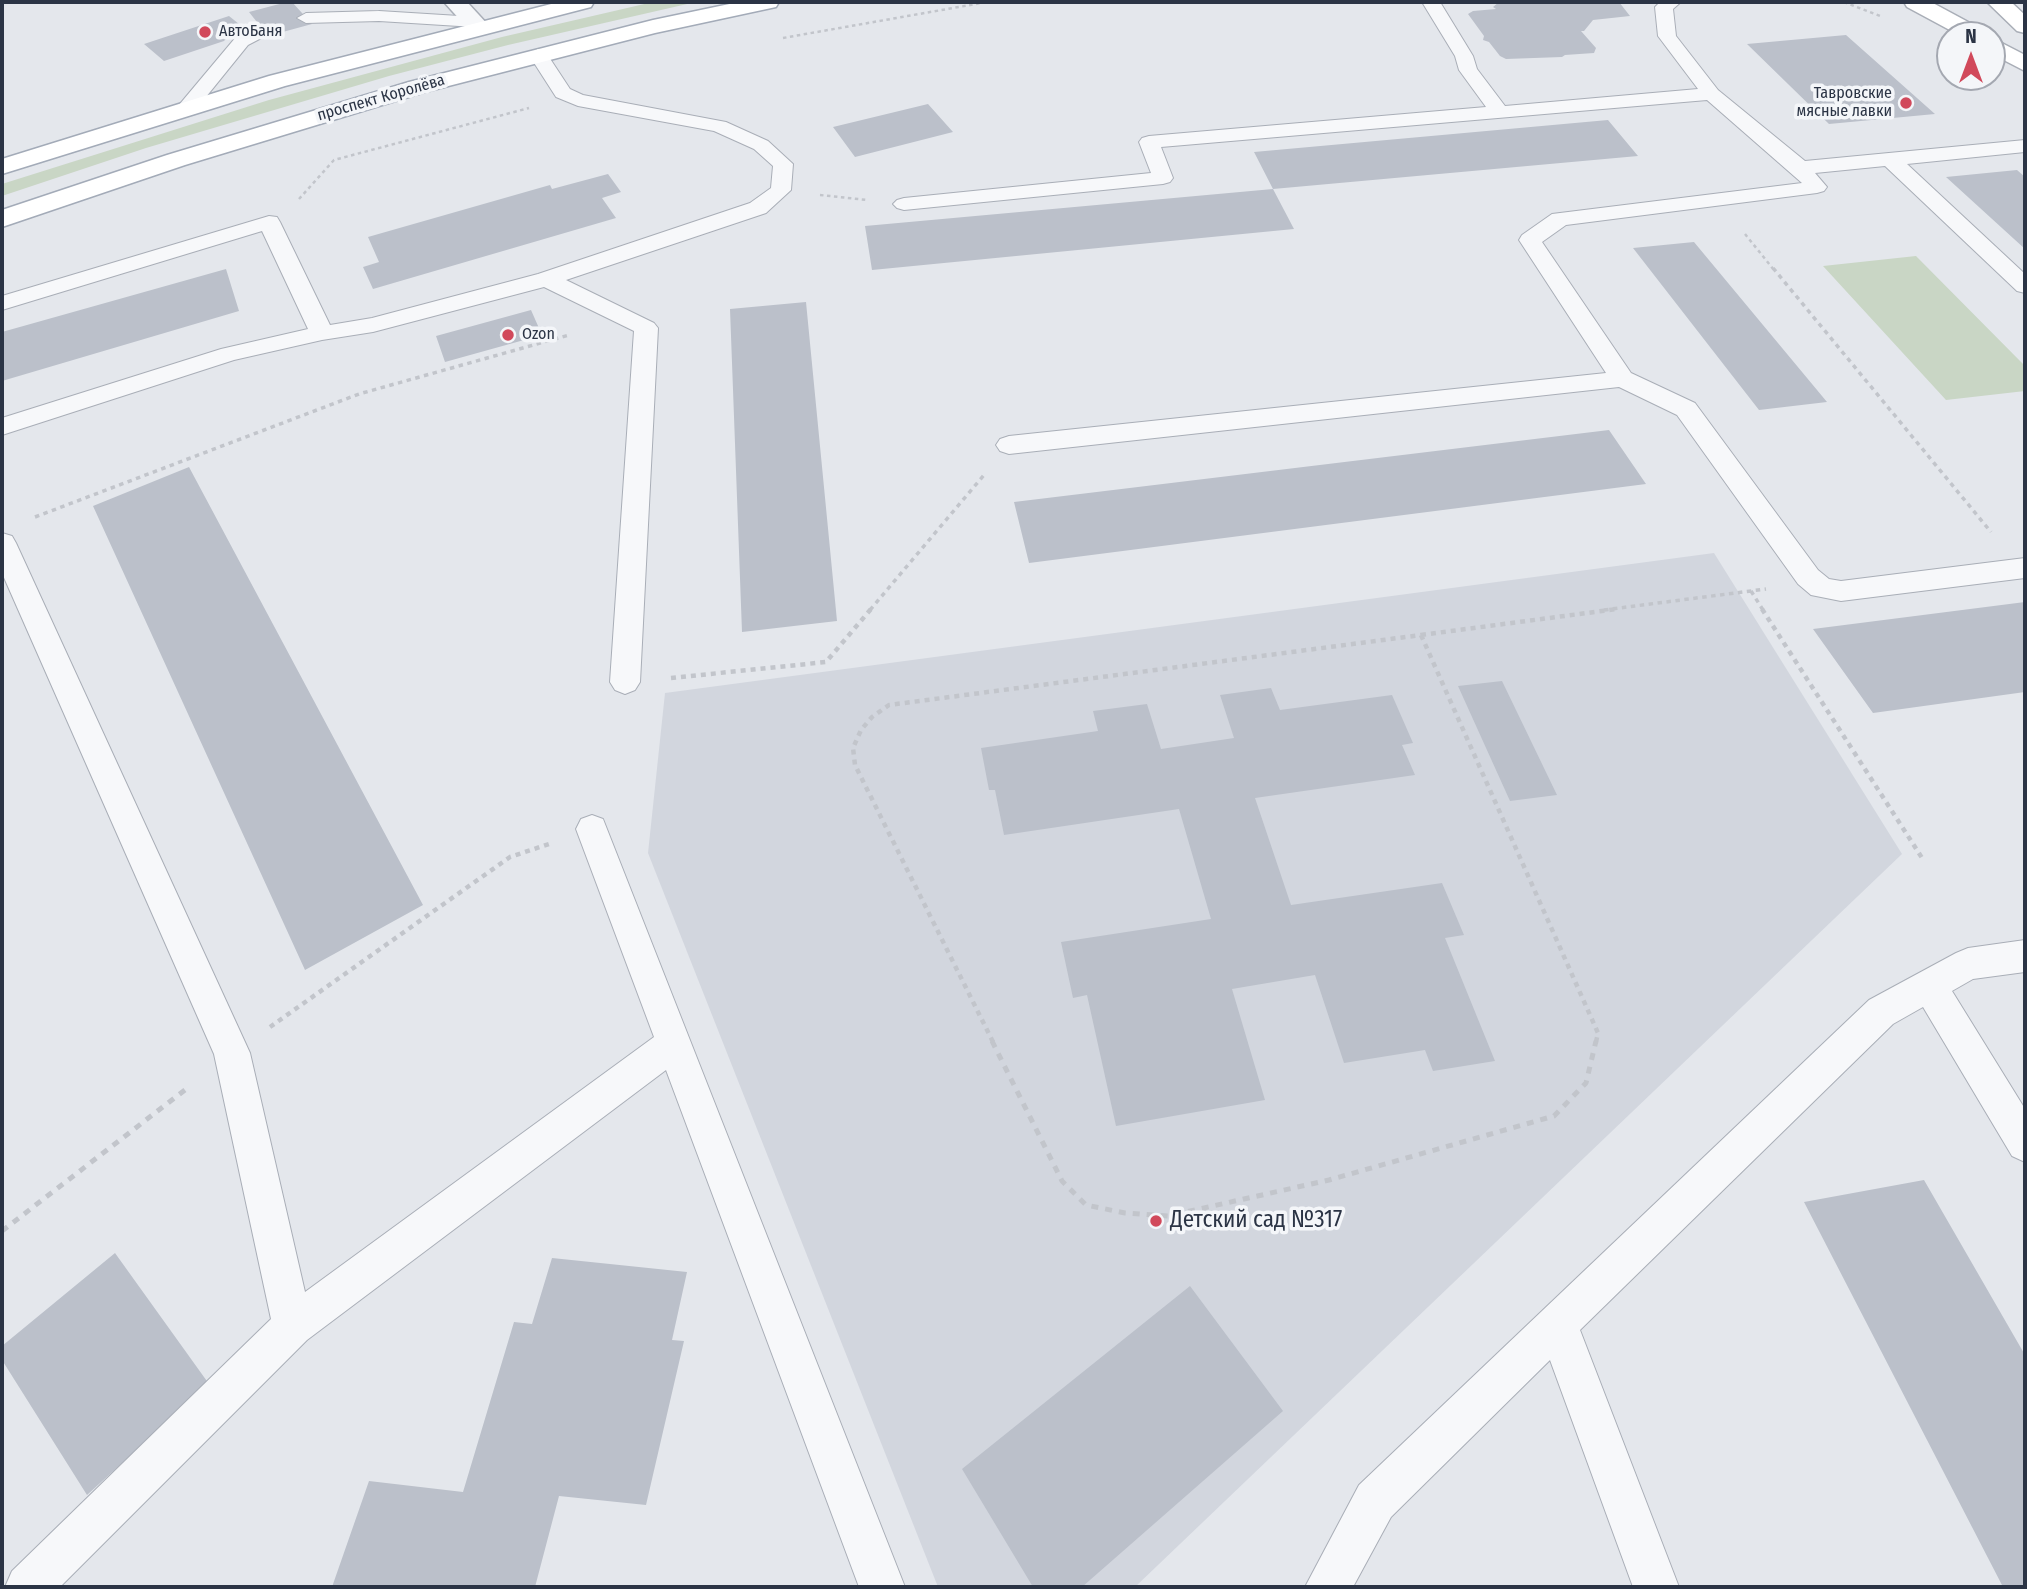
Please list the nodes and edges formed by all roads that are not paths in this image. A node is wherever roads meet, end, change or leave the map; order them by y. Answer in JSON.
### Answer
{"nodes":[{"id":1,"x":455,"y":2,"type":"edge"},
{"id":2,"x":583,"y":2,"type":"edge"},
{"id":3,"x":768,"y":2,"type":"edge"},
{"id":4,"x":1431,"y":2,"type":"edge"},
{"id":5,"x":1915,"y":2,"type":"edge"},
{"id":6,"x":1998,"y":2,"type":"edge"},
{"id":7,"x":1665,"y":4,"type":"edge"},
{"id":8,"x":306,"y":18,"type":"dead end"},
{"id":9,"x":1950,"y":21,"type":"edge"},
{"id":10,"x":477,"y":24,"type":"junction"},
{"id":11,"x":2025,"y":26,"type":"edge"},
{"id":12,"x":263,"y":30,"type":"dead end"},
{"id":13,"x":2006,"y":53,"type":"edge"},
{"id":14,"x":538,"y":55,"type":"junction"},
{"id":15,"x":2025,"y":64,"type":"edge"},
{"id":16,"x":1711,"y":94,"type":"junction"},
{"id":17,"x":186,"y":108,"type":"junction"},
{"id":18,"x":1500,"y":112,"type":"junction"},
{"id":19,"x":2025,"y":146,"type":"edge"},
{"id":20,"x":1890,"y":159,"type":"junction"},
{"id":21,"x":2,"y":167,"type":"edge"},
{"id":22,"x":1800,"y":168,"type":"junction"},
{"id":23,"x":904,"y":204,"type":"road end"},
{"id":24,"x":2,"y":219,"type":"edge"},
{"id":25,"x":546,"y":279,"type":"junction"},
{"id":26,"x":2025,"y":286,"type":"edge"},
{"id":27,"x":2,"y":303,"type":"edge"},
{"id":28,"x":322,"y":333,"type":"junction"},
{"id":29,"x":1622,"y":379,"type":"junction"},
{"id":30,"x":2,"y":427,"type":"edge"},
{"id":31,"x":1009,"y":445,"type":"road end"},
{"id":32,"x":13,"y":532,"type":"edge"},
{"id":33,"x":2023,"y":568,"type":"edge"},
{"id":34,"x":625,"y":682,"type":"road end"},
{"id":35,"x":592,"y":829,"type":"road end"},
{"id":36,"x":2025,"y":956,"type":"edge"},
{"id":37,"x":1928,"y":986,"type":"junction"},
{"id":38,"x":674,"y":1043,"type":"junction"},
{"id":39,"x":2025,"y":1143,"type":"edge"},
{"id":40,"x":1558,"y":1325,"type":"junction"},
{"id":41,"x":293,"y":1326,"type":"junction"},
{"id":42,"x":28,"y":1587,"type":"edge"},
{"id":43,"x":881,"y":1587,"type":"edge"},
{"id":44,"x":1328,"y":1587,"type":"edge"},
{"id":45,"x":1656,"y":1587,"type":"edge"}],
"edges":[{"from":1,"to":10,"type":"street"},
{"from":2,"to":10,"type":"main road"},
{"from":3,"to":14,"type":"main road","name":"проспект Королёва"},
{"from":4,"to":18,"type":"lane"},
{"from":5,"to":9,"type":"main road"},
{"from":6,"to":11,"type":"main road"},
{"from":7,"to":16,"type":"lane"},
{"from":8,"to":10,"type":"lane"},
{"from":10,"to":17,"type":"main road"},
{"from":12,"to":17,"type":"lane"},
{"from":13,"to":15,"type":"main road"},
{"from":14,"to":24,"type":"main road","name":"проспект Королёва"},
{"from":14,"to":25,"type":"lane"},
{"from":16,"to":18,"type":"lane"},
{"from":16,"to":22,"type":"lane"},
{"from":17,"to":21,"type":"main road"},
{"from":18,"to":23,"type":"lane"},
{"from":19,"to":20,"type":"lane"},
{"from":20,"to":22,"type":"lane"},
{"from":20,"to":26,"type":"lane"},
{"from":22,"to":29,"type":"lane"},
{"from":25,"to":28,"type":"lane"},
{"from":25,"to":34,"type":"lane"},
{"from":27,"to":28,"type":"lane"},
{"from":28,"to":30,"type":"lane"},
{"from":29,"to":31,"type":"lane"},
{"from":29,"to":33,"type":"lane"},
{"from":32,"to":41,"type":"lane"},
{"from":35,"to":38,"type":"lane"},
{"from":36,"to":37,"type":"lane"},
{"from":37,"to":39,"type":"lane"},
{"from":37,"to":40,"type":"lane"},
{"from":38,"to":41,"type":"lane"},
{"from":38,"to":43,"type":"lane"},
{"from":40,"to":44,"type":"lane"},
{"from":40,"to":45,"type":"lane"},
{"from":41,"to":42,"type":"lane"}]}
